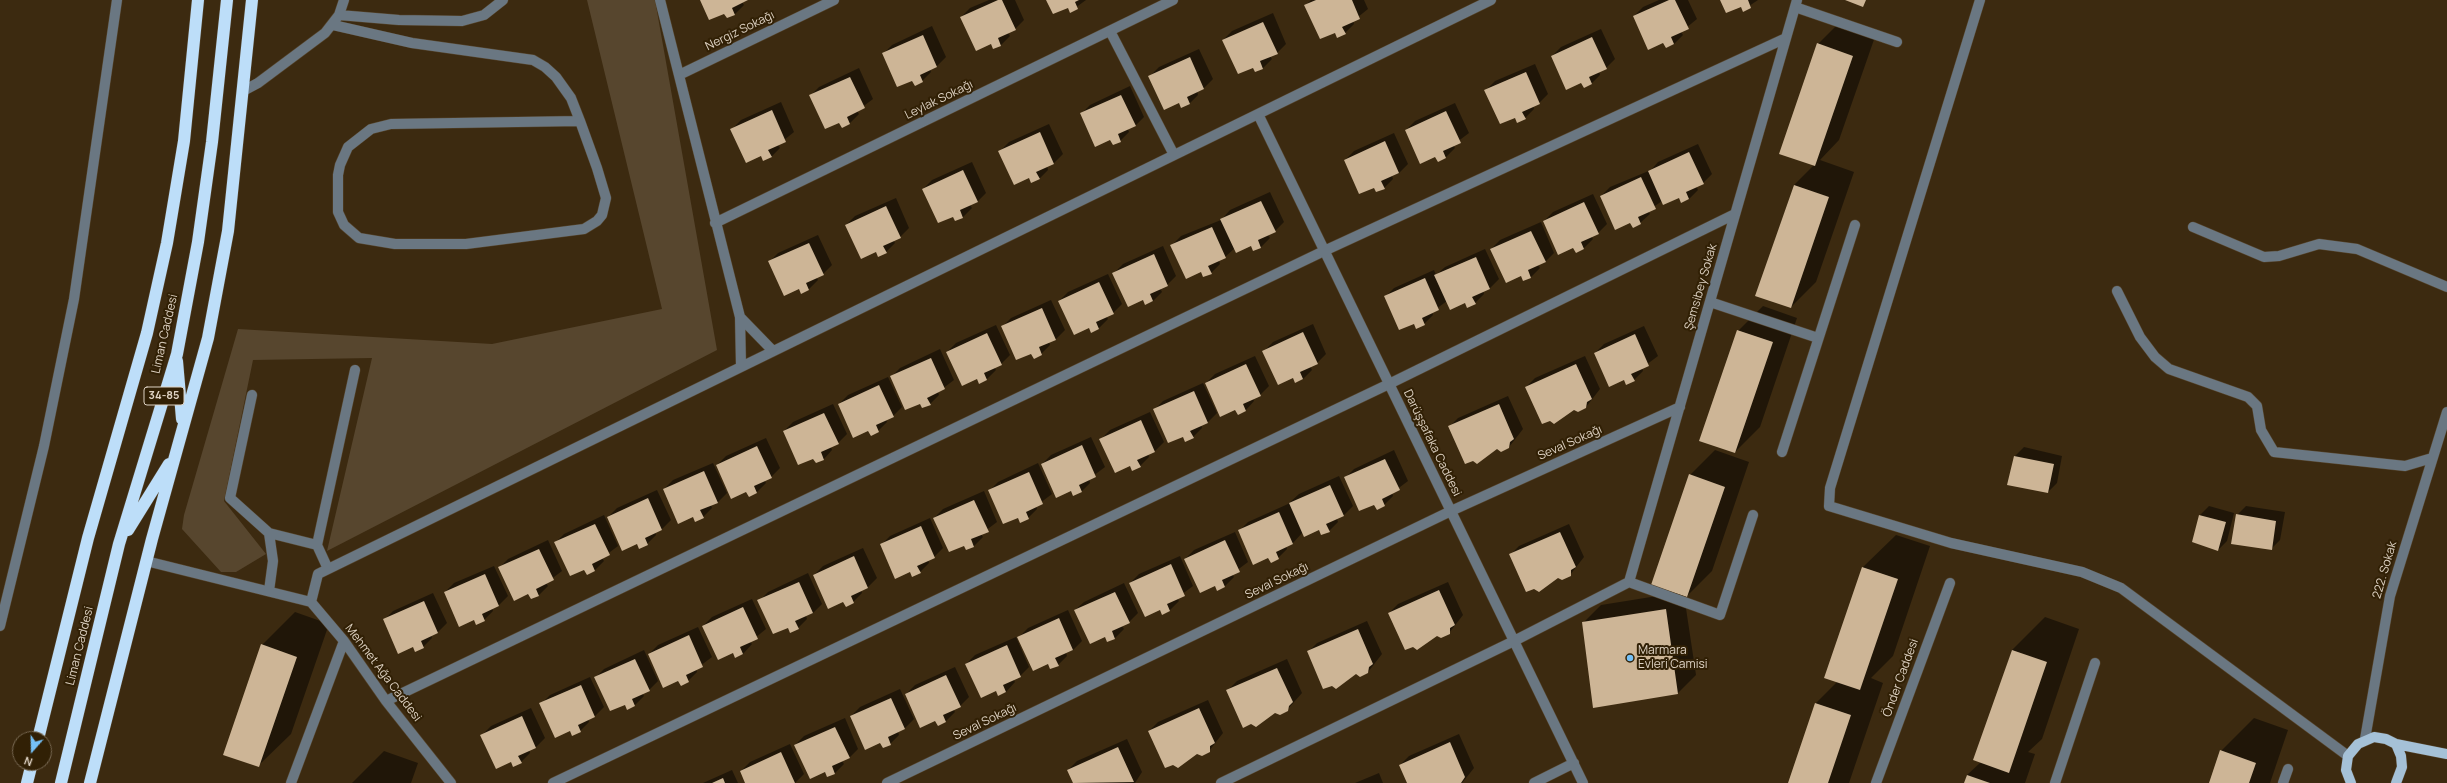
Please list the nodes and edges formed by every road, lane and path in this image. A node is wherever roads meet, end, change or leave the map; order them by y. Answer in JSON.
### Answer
{"nodes":[{"id":1,"x":117,"y":0,"type":"edge"},
{"id":2,"x":198,"y":0,"type":"edge"},
{"id":3,"x":227,"y":0,"type":"edge"},
{"id":4,"x":252,"y":0,"type":"edge"},
{"id":5,"x":344,"y":0,"type":"edge"},
{"id":6,"x":503,"y":0,"type":"edge"},
{"id":7,"x":660,"y":0,"type":"edge"},
{"id":8,"x":834,"y":0,"type":"edge"},
{"id":9,"x":1173,"y":0,"type":"edge"},
{"id":10,"x":1491,"y":0,"type":"edge"},
{"id":11,"x":1980,"y":0,"type":"edge"},
{"id":12,"x":1796,"y":3,"type":"edge"},
{"id":13,"x":339,"y":15,"type":"junction"},
{"id":14,"x":333,"y":25,"type":"junction"},
{"id":15,"x":1110,"y":31,"type":"junction"},
{"id":16,"x":1786,"y":38,"type":"junction"},
{"id":17,"x":1897,"y":42,"type":"dead end"},
{"id":18,"x":679,"y":75,"type":"junction"},
{"id":19,"x":243,"y":90,"type":"junction"},
{"id":20,"x":1258,"y":114,"type":"junction"},
{"id":21,"x":580,"y":121,"type":"junction"},
{"id":22,"x":1174,"y":155,"type":"junction"},
{"id":23,"x":1735,"y":214,"type":"junction"},
{"id":24,"x":716,"y":223,"type":"junction"},
{"id":25,"x":1855,"y":225,"type":"dead end"},
{"id":26,"x":2194,"y":227,"type":"dead end"},
{"id":27,"x":1324,"y":251,"type":"junction"},
{"id":28,"x":2447,"y":287,"type":"edge"},
{"id":29,"x":2117,"y":291,"type":"dead end"},
{"id":30,"x":1710,"y":302,"type":"junction"},
{"id":31,"x":740,"y":317,"type":"junction"},
{"id":32,"x":1818,"y":338,"type":"junction"},
{"id":33,"x":773,"y":351,"type":"junction"},
{"id":34,"x":176,"y":354,"type":"junction"},
{"id":35,"x":741,"y":366,"type":"junction"},
{"id":36,"x":355,"y":370,"type":"dead end"},
{"id":37,"x":1389,"y":384,"type":"junction"},
{"id":38,"x":252,"y":395,"type":"dead end"},
{"id":39,"x":1680,"y":407,"type":"junction"},
{"id":40,"x":2447,"y":412,"type":"edge"},
{"id":41,"x":183,"y":428,"type":"junction"},
{"id":42,"x":178,"y":450,"type":"junction"},
{"id":43,"x":1782,"y":452,"type":"dead end"},
{"id":44,"x":2432,"y":458,"type":"junction"},
{"id":45,"x":1451,"y":511,"type":"junction"},
{"id":46,"x":1753,"y":515,"type":"dead end"},
{"id":47,"x":268,"y":533,"type":"junction"},
{"id":48,"x":120,"y":544,"type":"junction"},
{"id":49,"x":317,"y":544,"type":"junction"},
{"id":50,"x":146,"y":561,"type":"junction"},
{"id":51,"x":323,"y":572,"type":"junction"},
{"id":52,"x":1629,"y":582,"type":"junction"},
{"id":53,"x":1950,"y":583,"type":"dead end"},
{"id":54,"x":269,"y":591,"type":"junction"},
{"id":55,"x":311,"y":602,"type":"junction"},
{"id":56,"x":0,"y":626,"type":"edge"},
{"id":57,"x":344,"y":641,"type":"junction"},
{"id":58,"x":1514,"y":641,"type":"junction"},
{"id":59,"x":2095,"y":663,"type":"dead end"},
{"id":60,"x":386,"y":702,"type":"junction"},
{"id":61,"x":40,"y":731,"type":"edge"},
{"id":62,"x":2365,"y":739,"type":"junction"},
{"id":63,"x":2396,"y":744,"type":"junction"},
{"id":64,"x":2447,"y":754,"type":"edge"},
{"id":65,"x":2348,"y":756,"type":"junction"},
{"id":66,"x":1574,"y":763,"type":"junction"},
{"id":67,"x":2288,"y":769,"type":"dead end"},
{"id":68,"x":2346,"y":770,"type":"junction"},
{"id":69,"x":30,"y":771,"type":"edge"},
{"id":70,"x":27,"y":783,"type":"edge"},
{"id":71,"x":61,"y":783,"type":"edge"},
{"id":72,"x":90,"y":783,"type":"edge"},
{"id":73,"x":291,"y":783,"type":"edge"},
{"id":74,"x":451,"y":783,"type":"edge"},
{"id":75,"x":553,"y":783,"type":"edge"},
{"id":76,"x":887,"y":783,"type":"edge"},
{"id":77,"x":1221,"y":783,"type":"edge"},
{"id":78,"x":1534,"y":783,"type":"edge"},
{"id":79,"x":1583,"y":783,"type":"edge"},
{"id":80,"x":1876,"y":783,"type":"edge"},
{"id":81,"x":2055,"y":783,"type":"edge"},
{"id":82,"x":2283,"y":783,"type":"edge"},
{"id":83,"x":2342,"y":783,"type":"edge"},
{"id":84,"x":2351,"y":783,"type":"edge"},
{"id":85,"x":2396,"y":783,"type":"edge"}],
"edges":[{"from":1,"to":56,"type":"street"},
{"from":2,"to":61,"type":"highway","name":"Liman Caddesi","number":"34-85"},
{"from":3,"to":34,"type":"highway","name":"Liman Caddesi","number":"34-85"},
{"from":4,"to":19,"type":"highway"},
{"from":5,"to":13,"type":"street"},
{"from":6,"to":13,"type":"street"},
{"from":7,"to":18,"type":"street"},
{"from":8,"to":18,"type":"street","name":"Nergiz Sokağı"},
{"from":9,"to":15,"type":"street","name":"Leylak Sokağı"},
{"from":10,"to":20,"type":"street"},
{"from":11,"to":65,"type":"street"},
{"from":12,"to":16,"type":"street","name":"Şemsibey Sokak"},
{"from":12,"to":17,"type":"street"},
{"from":13,"to":14,"type":"street"},
{"from":14,"to":19,"type":"street"},
{"from":14,"to":21,"type":"street"},
{"from":15,"to":22,"type":"street"},
{"from":15,"to":24,"type":"street","name":"Leylak Sokağı"},
{"from":16,"to":23,"type":"street","name":"Şemsibey Sokak"},
{"from":16,"to":27,"type":"street"},
{"from":18,"to":24,"type":"street"},
{"from":19,"to":41,"type":"highway"},
{"from":20,"to":22,"type":"street"},
{"from":20,"to":27,"type":"street","name":"Darüşşafaka Caddesi"},
{"from":21,"to":21,"type":"street"},
{"from":22,"to":33,"type":"street"},
{"from":23,"to":30,"type":"street","name":"Şemsibey Sokak"},
{"from":23,"to":37,"type":"street"},
{"from":24,"to":31,"type":"street"},
{"from":25,"to":32,"type":"street"},
{"from":26,"to":28,"type":"street"},
{"from":27,"to":37,"type":"street","name":"Darüşşafaka Caddesi"},
{"from":27,"to":60,"type":"street"},
{"from":29,"to":44,"type":"street"},
{"from":30,"to":32,"type":"street"},
{"from":30,"to":39,"type":"street","name":"Şemsibey Sokak"},
{"from":31,"to":33,"type":"street"},
{"from":31,"to":35,"type":"street"},
{"from":32,"to":43,"type":"street"},
{"from":33,"to":35,"type":"street"},
{"from":34,"to":41,"type":"highway"},
{"from":34,"to":48,"type":"highway","name":"Liman Caddesi","number":"34-85"},
{"from":35,"to":51,"type":"street"},
{"from":36,"to":49,"type":"street"},
{"from":37,"to":45,"type":"street","name":"Darüşşafaka Caddesi"},
{"from":37,"to":75,"type":"street"},
{"from":38,"to":47,"type":"street"},
{"from":39,"to":45,"type":"street","name":"Seval Sokağı"},
{"from":39,"to":52,"type":"street","name":"Şemsibey Sokak"},
{"from":40,"to":44,"type":"street","name":"222. Sokak"},
{"from":41,"to":42,"type":"highway"},
{"from":42,"to":48,"type":"highway"},
{"from":42,"to":50,"type":"highway"},
{"from":44,"to":62,"type":"street","name":"222. Sokak"},
{"from":45,"to":58,"type":"street","name":"Darüşşafaka Caddesi"},
{"from":45,"to":76,"type":"street","name":"Seval Sokağı"},
{"from":46,"to":52,"type":"street"},
{"from":47,"to":49,"type":"street"},
{"from":47,"to":54,"type":"street"},
{"from":48,"to":71,"type":"highway","name":"Liman Caddesi","number":"34-85"},
{"from":49,"to":51,"type":"street"},
{"from":50,"to":54,"type":"street"},
{"from":50,"to":72,"type":"highway"},
{"from":51,"to":55,"type":"street"},
{"from":52,"to":58,"type":"street"},
{"from":53,"to":80,"type":"street","name":"Önder Caddesi"},
{"from":54,"to":55,"type":"street"},
{"from":55,"to":57,"type":"street","name":"Mehmet Ağa Caddesi"},
{"from":57,"to":60,"type":"street","name":"Mehmet Ağa Caddesi"},
{"from":57,"to":73,"type":"street"},
{"from":58,"to":66,"type":"street","name":"Darüşşafaka Caddesi"},
{"from":58,"to":77,"type":"street"},
{"from":59,"to":81,"type":"street"},
{"from":60,"to":74,"type":"street","name":"Mehmet Ağa Caddesi"},
{"from":62,"to":63,"type":"main road"},
{"from":62,"to":65,"type":"main road"},
{"from":63,"to":64,"type":"main road"},
{"from":63,"to":85,"type":"main road"},
{"from":65,"to":68,"type":"main road"},
{"from":66,"to":78,"type":"street"},
{"from":66,"to":79,"type":"street","name":"Darüşşafaka Caddesi"},
{"from":67,"to":82,"type":"street"},
{"from":68,"to":83,"type":"main road"},
{"from":68,"to":84,"type":"main road"},
{"from":69,"to":70,"type":"highway"}]}
